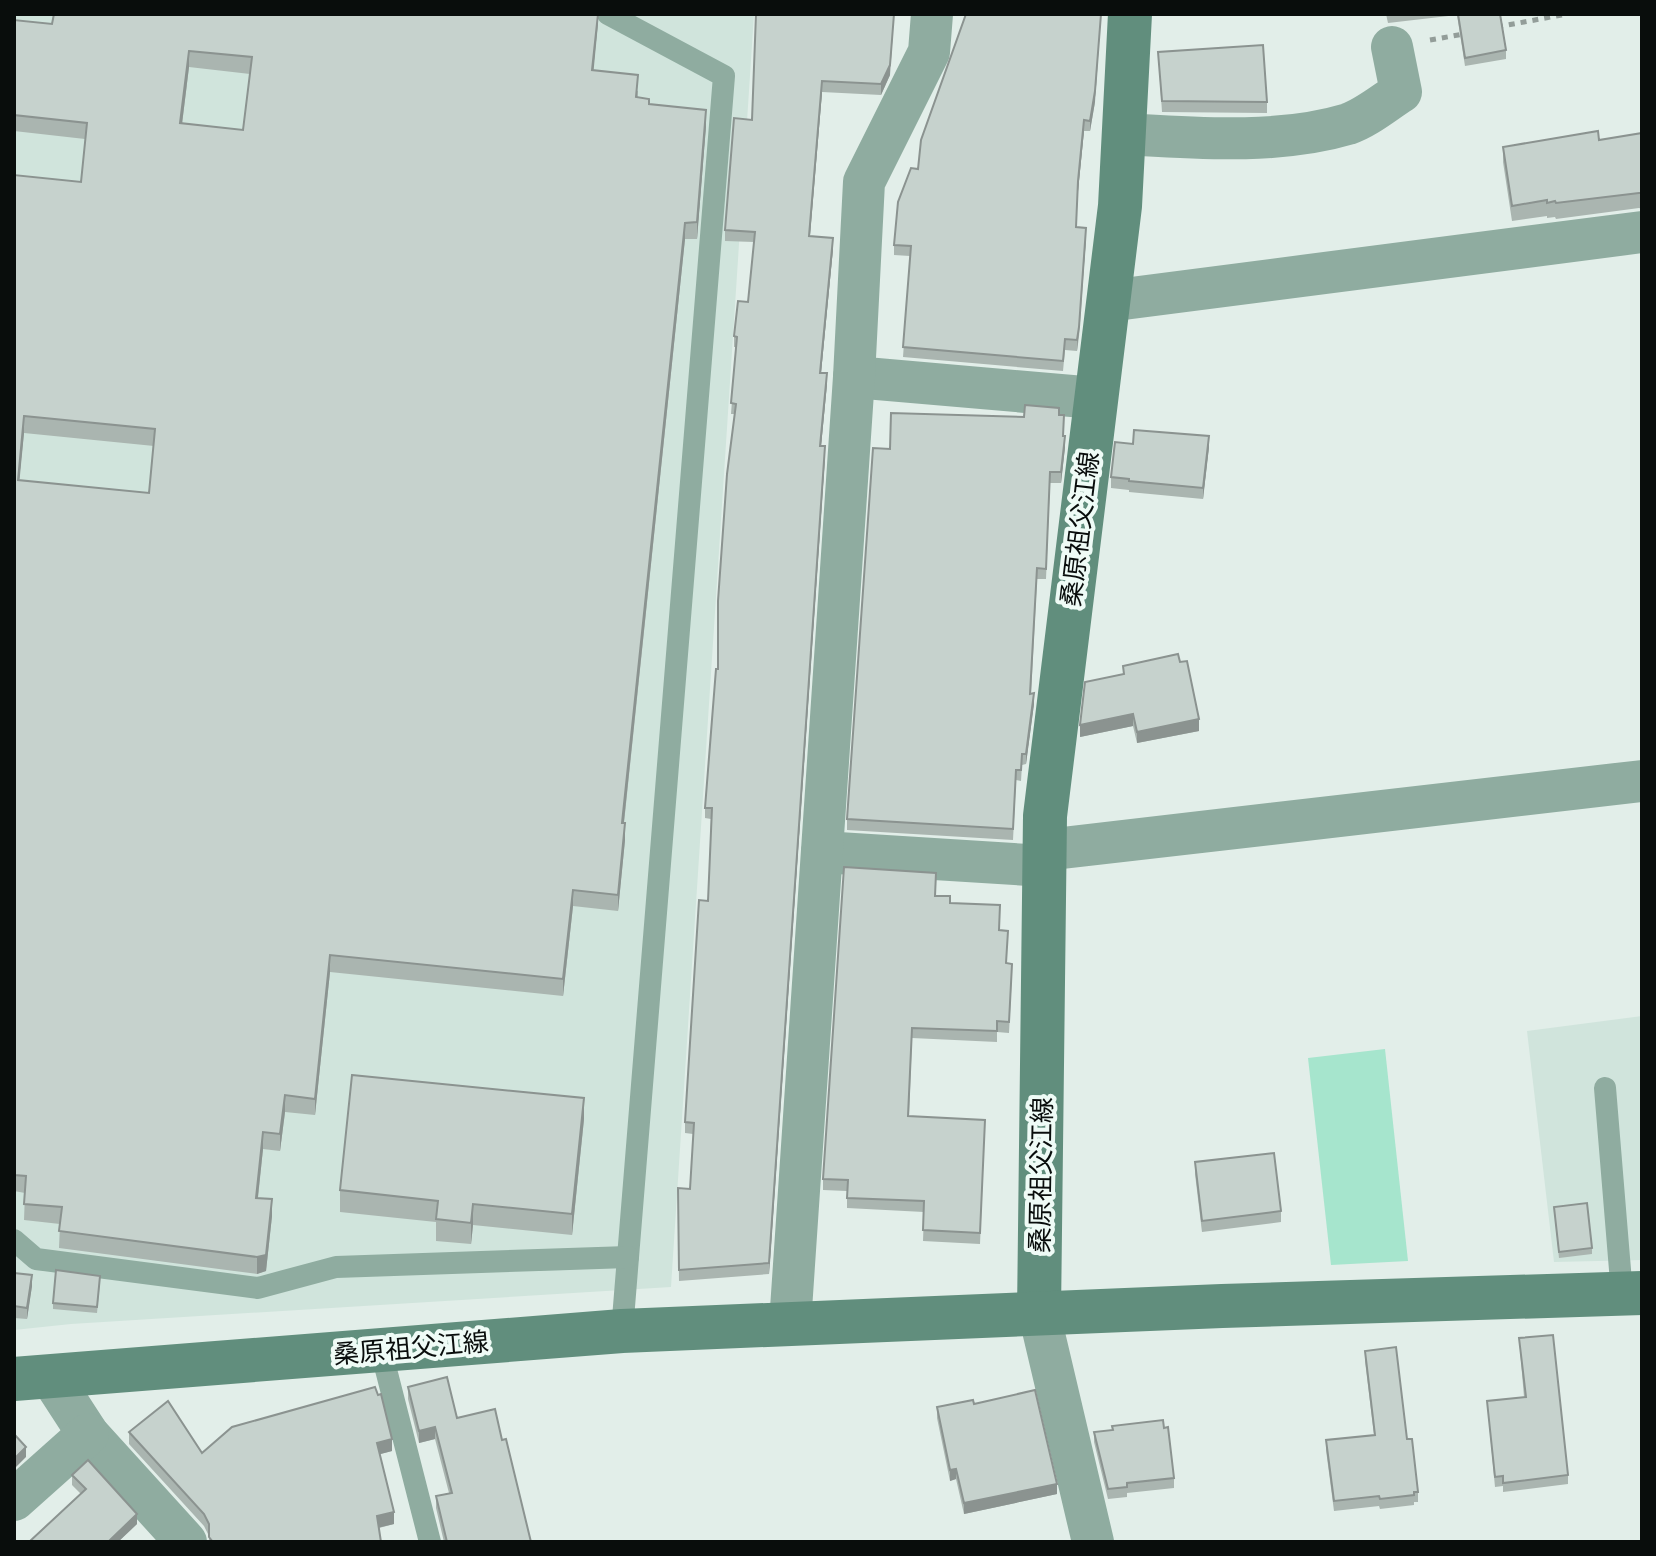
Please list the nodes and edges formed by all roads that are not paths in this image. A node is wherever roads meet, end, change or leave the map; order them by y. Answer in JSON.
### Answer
{"nodes":[{"id":1,"x":608,"y":14,"type":"edge"},
{"id":2,"x":932,"y":14,"type":"edge"},
{"id":3,"x":1130,"y":14,"type":"edge"},
{"id":4,"x":1392,"y":47,"type":"road end"},
{"id":5,"x":1124,"y":134,"type":"junction"},
{"id":6,"x":1642,"y":232,"type":"edge"},
{"id":7,"x":1108,"y":301,"type":"junction"},
{"id":8,"x":854,"y":377,"type":"junction"},
{"id":9,"x":1095,"y":398,"type":"junction"},
{"id":10,"x":1642,"y":781,"type":"edge"},
{"id":11,"x":822,"y":852,"type":"junction"},
{"id":12,"x":1045,"y":858,"type":"junction"},
{"id":13,"x":1605,"y":1088,"type":"dead end"},
{"id":14,"x":14,"y":1240,"type":"edge"},
{"id":15,"x":628,"y":1257,"type":"junction"},
{"id":16,"x":1632,"y":1293,"type":"edge"},
{"id":17,"x":1039,"y":1313,"type":"junction"},
{"id":18,"x":790,"y":1324,"type":"junction"},
{"id":19,"x":622,"y":1331,"type":"junction"},
{"id":20,"x":381,"y":1350,"type":"junction"},
{"id":21,"x":32,"y":1378,"type":"edge"},
{"id":22,"x":88,"y":1434,"type":"junction"},
{"id":23,"x":14,"y":1500,"type":"edge"},
{"id":24,"x":186,"y":1542,"type":"edge"},
{"id":25,"x":430,"y":1542,"type":"edge"},
{"id":26,"x":1093,"y":1542,"type":"edge"}],
"edges":[{"from":1,"to":15,"type":"lane"},
{"from":2,"to":8,"type":"street"},
{"from":3,"to":5,"type":"main road","name":"桑原祖父江線"},
{"from":4,"to":5,"type":"street"},
{"from":5,"to":7,"type":"main road","name":"桑原祖父江線"},
{"from":6,"to":7,"type":"street"},
{"from":7,"to":9,"type":"main road","name":"桑原祖父江線"},
{"from":8,"to":9,"type":"street"},
{"from":8,"to":11,"type":"street"},
{"from":9,"to":12,"type":"main road","name":"桑原祖父江線"},
{"from":10,"to":12,"type":"street"},
{"from":11,"to":12,"type":"street"},
{"from":11,"to":18,"type":"street"},
{"from":12,"to":17,"type":"main road","name":"桑原祖父江線"},
{"from":13,"to":16,"type":"lane"},
{"from":14,"to":15,"type":"lane"},
{"from":15,"to":19,"type":"lane"},
{"from":16,"to":17,"type":"main road"},
{"from":17,"to":18,"type":"main road","name":"桑原祖父江線"},
{"from":17,"to":26,"type":"street"},
{"from":18,"to":19,"type":"main road","name":"桑原祖父江線"},
{"from":19,"to":20,"type":"main road","name":"桑原祖父江線"},
{"from":20,"to":21,"type":"main road","name":"桑原祖父江線"},
{"from":20,"to":25,"type":"lane"},
{"from":21,"to":22,"type":"street"},
{"from":22,"to":23,"type":"street"},
{"from":22,"to":24,"type":"street"}]}
